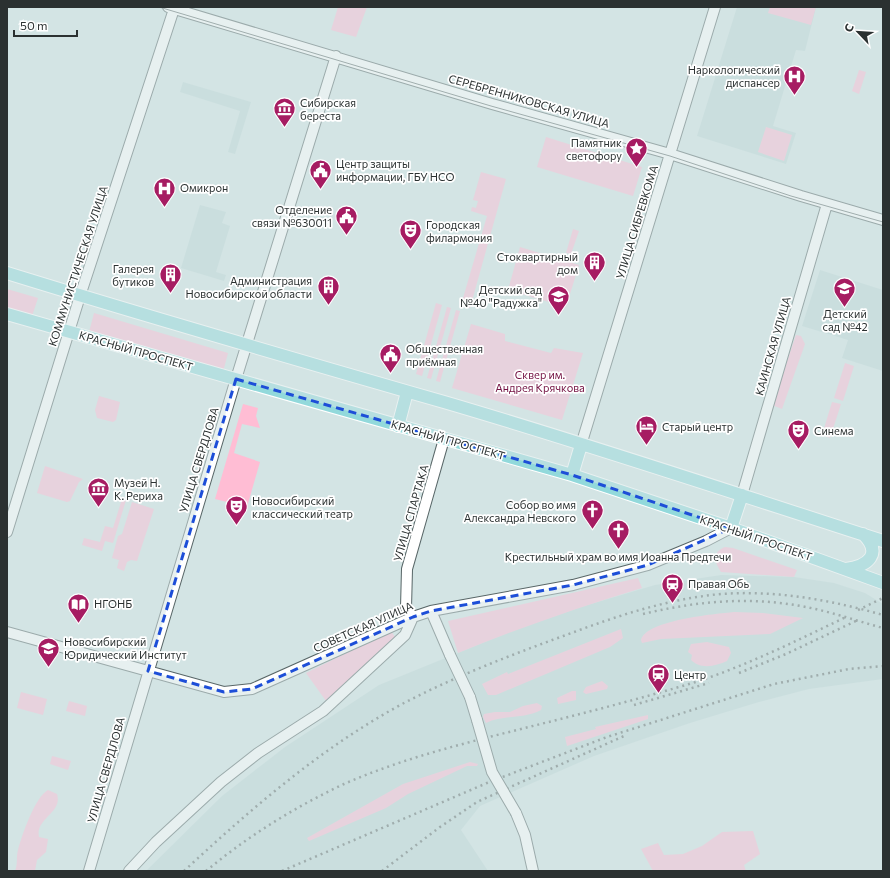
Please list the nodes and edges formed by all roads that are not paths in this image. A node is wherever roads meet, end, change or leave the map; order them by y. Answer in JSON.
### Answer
{"nodes":[{"id":1,"x":715,"y":7,"type":"edge"},
{"id":2,"x":171,"y":8,"type":"edge"},
{"id":3,"x":336,"y":56,"type":"junction"},
{"id":4,"x":670,"y":154,"type":"junction"},
{"id":5,"x":827,"y":204,"type":"junction"},
{"id":6,"x":883,"y":220,"type":"edge"},
{"id":7,"x":7,"y":273,"type":"edge"},
{"id":8,"x":80,"y":296,"type":"junction"},
{"id":9,"x":7,"y":314,"type":"edge"},
{"id":10,"x":69,"y":333,"type":"junction"},
{"id":11,"x":246,"y":346,"type":"junction"},
{"id":12,"x":236,"y":379,"type":"junction"},
{"id":13,"x":407,"y":392,"type":"junction"},
{"id":14,"x":398,"y":426,"type":"junction"},
{"id":15,"x":444,"y":439,"type":"junction"},
{"id":16,"x":582,"y":445,"type":"junction"},
{"id":17,"x":572,"y":476,"type":"junction"},
{"id":18,"x":742,"y":495,"type":"junction"},
{"id":19,"x":730,"y":528,"type":"junction"},
{"id":20,"x":7,"y":532,"type":"edge"},
{"id":21,"x":863,"y":534,"type":"junction"},
{"id":22,"x":883,"y":541,"type":"edge"},
{"id":23,"x":845,"y":569,"type":"junction"},
{"id":24,"x":883,"y":583,"type":"edge"},
{"id":25,"x":431,"y":611,"type":"junction"},
{"id":26,"x":413,"y":617,"type":"junction"},
{"id":27,"x":7,"y":632,"type":"edge"},
{"id":28,"x":148,"y":671,"type":"junction"},
{"id":29,"x":89,"y":871,"type":"edge"},
{"id":30,"x":129,"y":871,"type":"edge"},
{"id":31,"x":533,"y":871,"type":"edge"}],
"edges":[{"from":1,"to":4,"type":"street","name":"УЛИЦА СИБРЕВКОМА"},
{"from":2,"to":3,"type":"street","name":"СЕРЕБРЕННИКОВСКАЯ УЛИЦА"},
{"from":2,"to":8,"type":"street","name":"КОММУНИСТИЧЕСКАЯ УЛИЦА"},
{"from":3,"to":4,"type":"street","name":"СЕРЕБРЕННИКОВСКАЯ УЛИЦА"},
{"from":3,"to":11,"type":"street","name":"УЛИЦА СВЕРДЛОВА"},
{"from":4,"to":5,"type":"street","name":"СЕРЕБРЕННИКОВСКАЯ УЛИЦА"},
{"from":4,"to":16,"type":"street","name":"УЛИЦА СИБРЕВКОМА"},
{"from":5,"to":6,"type":"street","name":"СЕРЕБРЕННИКОВСКАЯ УЛИЦА"},
{"from":5,"to":18,"type":"street","name":"КАИНСКАЯ УЛИЦА"},
{"from":7,"to":8,"type":"main road"},
{"from":8,"to":10,"type":"street","name":"КОММУНИСТИЧЕСКАЯ УЛИЦА"},
{"from":8,"to":11,"type":"main road"},
{"from":9,"to":10,"type":"main road","name":"КРАСНЫЙ ПРОСПЕКТ"},
{"from":10,"to":12,"type":"main road","name":"КРАСНЫЙ ПРОСПЕКТ"},
{"from":10,"to":20,"type":"street","name":"КОММУНИСТИЧЕСКАЯ УЛИЦА"},
{"from":11,"to":12,"type":"street","name":"УЛИЦА СВЕРДЛОВА"},
{"from":11,"to":13,"type":"main road"},
{"from":12,"to":14,"type":"main road","name":"КРАСНЫЙ ПРОСПЕКТ"},
{"from":12,"to":28,"type":"street","name":"УЛИЦА СВЕРДЛОВА"},
{"from":13,"to":14,"type":"main road"},
{"from":13,"to":16,"type":"main road"},
{"from":14,"to":15,"type":"main road","name":"КРАСНЫЙ ПРОСПЕКТ"},
{"from":15,"to":17,"type":"main road","name":"КРАСНЫЙ ПРОСПЕКТ"},
{"from":15,"to":26,"type":"street","name":"УЛИЦА СПАРТАКА"},
{"from":16,"to":17,"type":"main road"},
{"from":16,"to":18,"type":"main road"},
{"from":17,"to":19,"type":"main road","name":"КРАСНЫЙ ПРОСПЕКТ"},
{"from":18,"to":19,"type":"main road"},
{"from":18,"to":21,"type":"main road"},
{"from":19,"to":23,"type":"main road","name":"КРАСНЫЙ ПРОСПЕКТ"},
{"from":19,"to":25,"type":"street","name":"СОВЕТСКАЯ УЛИЦА"},
{"from":21,"to":22,"type":"main road"},
{"from":21,"to":23,"type":"main road"},
{"from":23,"to":24,"type":"main road","name":"КРАСНЫЙ ПРОСПЕКТ"},
{"from":25,"to":26,"type":"street","name":"СОВЕТСКАЯ УЛИЦА"},
{"from":25,"to":31,"type":"street","bridge":true},
{"from":26,"to":28,"type":"street","name":"СОВЕТСКАЯ УЛИЦА"},
{"from":26,"to":30,"type":"street"},
{"from":27,"to":28,"type":"street","name":"СОВЕТСКАЯ УЛИЦА"},
{"from":28,"to":29,"type":"street","name":"УЛИЦА СВЕРДЛОВА"}]}
